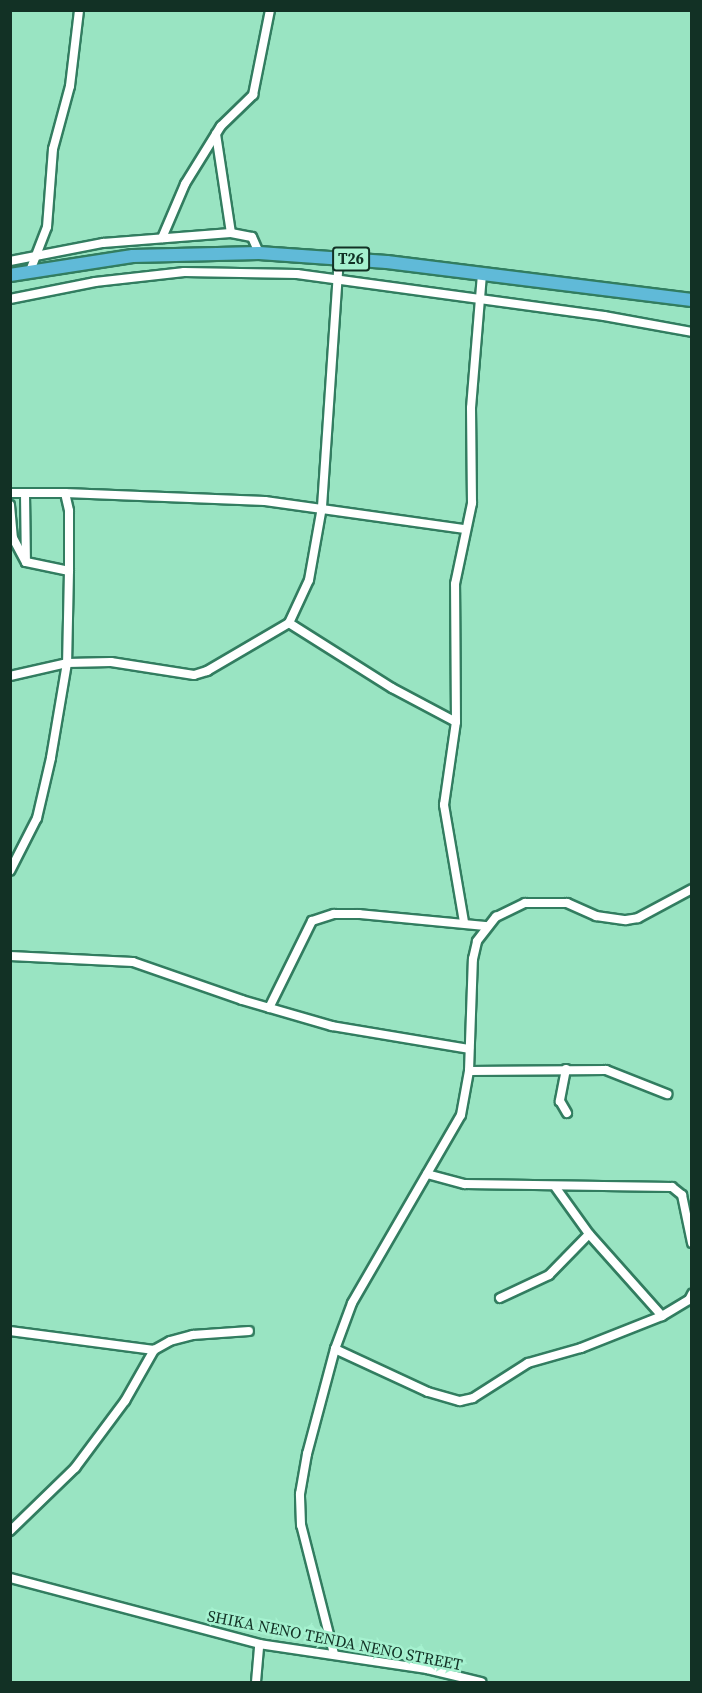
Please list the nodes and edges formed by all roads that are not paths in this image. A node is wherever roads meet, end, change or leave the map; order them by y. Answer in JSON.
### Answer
{"nodes":[{"id":1,"x":79,"y":10,"type":"edge"},
{"id":2,"x":270,"y":10,"type":"edge"},
{"id":3,"x":216,"y":134,"type":"junction"},
{"id":4,"x":231,"y":233,"type":"junction"},
{"id":5,"x":162,"y":238,"type":"junction"},
{"id":6,"x":259,"y":253,"type":"junction"},
{"id":7,"x":37,"y":255,"type":"junction"},
{"id":8,"x":339,"y":258,"type":"junction"},
{"id":9,"x":10,"y":261,"type":"edge"},
{"id":10,"x":30,"y":271,"type":"junction"},
{"id":11,"x":482,"y":274,"type":"junction"},
{"id":12,"x":10,"y":275,"type":"edge"},
{"id":13,"x":337,"y":278,"type":"junction"},
{"id":14,"x":10,"y":300,"type":"edge"},
{"id":15,"x":479,"y":300,"type":"junction"},
{"id":16,"x":692,"y":300,"type":"edge"},
{"id":17,"x":692,"y":332,"type":"edge"},
{"id":18,"x":65,"y":493,"type":"junction"},
{"id":19,"x":10,"y":494,"type":"edge"},
{"id":20,"x":25,"y":494,"type":"junction"},
{"id":21,"x":10,"y":505,"type":"edge"},
{"id":22,"x":322,"y":507,"type":"junction"},
{"id":23,"x":465,"y":529,"type":"junction"},
{"id":24,"x":26,"y":562,"type":"junction"},
{"id":25,"x":69,"y":572,"type":"junction"},
{"id":26,"x":289,"y":623,"type":"junction"},
{"id":27,"x":67,"y":663,"type":"junction"},
{"id":28,"x":10,"y":676,"type":"edge"},
{"id":29,"x":456,"y":722,"type":"junction"},
{"id":30,"x":10,"y":871,"type":"edge"},
{"id":31,"x":692,"y":889,"type":"edge"},
{"id":32,"x":464,"y":922,"type":"junction"},
{"id":33,"x":486,"y":926,"type":"junction"},
{"id":34,"x":10,"y":956,"type":"edge"},
{"id":35,"x":269,"y":1008,"type":"junction"},
{"id":36,"x":469,"y":1049,"type":"junction"},
{"id":37,"x":566,"y":1069,"type":"junction"},
{"id":38,"x":469,"y":1071,"type":"junction"},
{"id":39,"x":667,"y":1094,"type":"dead end"},
{"id":40,"x":567,"y":1113,"type":"dead end"},
{"id":41,"x":427,"y":1174,"type":"junction"},
{"id":42,"x":556,"y":1188,"type":"junction"},
{"id":43,"x":589,"y":1234,"type":"junction"},
{"id":44,"x":692,"y":1244,"type":"edge"},
{"id":45,"x":692,"y":1294,"type":"edge"},
{"id":46,"x":500,"y":1298,"type":"dead end"},
{"id":47,"x":662,"y":1316,"type":"junction"},
{"id":48,"x":10,"y":1331,"type":"edge"},
{"id":49,"x":249,"y":1331,"type":"dead end"},
{"id":50,"x":335,"y":1349,"type":"junction"},
{"id":51,"x":154,"y":1350,"type":"junction"},
{"id":52,"x":10,"y":1531,"type":"edge"},
{"id":53,"x":10,"y":1578,"type":"edge"},
{"id":54,"x":259,"y":1644,"type":"junction"},
{"id":55,"x":334,"y":1654,"type":"junction"},
{"id":56,"x":256,"y":1683,"type":"edge"},
{"id":57,"x":481,"y":1683,"type":"edge"}],
"edges":[{"from":1,"to":7,"type":"street"},
{"from":2,"to":3,"type":"street"},
{"from":3,"to":4,"type":"street"},
{"from":3,"to":5,"type":"street"},
{"from":4,"to":5,"type":"street"},
{"from":4,"to":6,"type":"street"},
{"from":5,"to":7,"type":"street"},
{"from":6,"to":8,"type":"highway","number":"T26"},
{"from":6,"to":10,"type":"highway","number":"T26"},
{"from":7,"to":9,"type":"street"},
{"from":7,"to":10,"type":"street"},
{"from":8,"to":11,"type":"highway","number":"T26"},
{"from":8,"to":13,"type":"street"},
{"from":10,"to":12,"type":"highway","number":"T26"},
{"from":11,"to":15,"type":"street"},
{"from":11,"to":16,"type":"highway","number":"T26"},
{"from":13,"to":14,"type":"street"},
{"from":13,"to":15,"type":"street"},
{"from":13,"to":22,"type":"street"},
{"from":15,"to":17,"type":"street"},
{"from":15,"to":23,"type":"street"},
{"from":18,"to":20,"type":"street"},
{"from":18,"to":22,"type":"street"},
{"from":18,"to":25,"type":"street"},
{"from":19,"to":20,"type":"street"},
{"from":20,"to":24,"type":"street"},
{"from":21,"to":24,"type":"street"},
{"from":22,"to":23,"type":"street"},
{"from":22,"to":26,"type":"street"},
{"from":23,"to":29,"type":"street"},
{"from":24,"to":25,"type":"street"},
{"from":25,"to":27,"type":"street"},
{"from":26,"to":27,"type":"street"},
{"from":26,"to":29,"type":"street"},
{"from":27,"to":28,"type":"street"},
{"from":27,"to":30,"type":"street"},
{"from":29,"to":32,"type":"street"},
{"from":31,"to":33,"type":"street"},
{"from":32,"to":33,"type":"street"},
{"from":32,"to":35,"type":"street"},
{"from":33,"to":36,"type":"street"},
{"from":34,"to":35,"type":"street"},
{"from":35,"to":36,"type":"street"},
{"from":36,"to":38,"type":"street"},
{"from":37,"to":38,"type":"street"},
{"from":37,"to":39,"type":"street"},
{"from":37,"to":40,"type":"street"},
{"from":38,"to":41,"type":"street"},
{"from":41,"to":42,"type":"street"},
{"from":41,"to":50,"type":"street"},
{"from":42,"to":43,"type":"street"},
{"from":42,"to":44,"type":"street"},
{"from":43,"to":46,"type":"street"},
{"from":43,"to":47,"type":"street"},
{"from":45,"to":47,"type":"street"},
{"from":47,"to":50,"type":"street"},
{"from":48,"to":51,"type":"street"},
{"from":49,"to":51,"type":"street"},
{"from":50,"to":55,"type":"street"},
{"from":51,"to":52,"type":"street"},
{"from":53,"to":54,"type":"street","name":"SHIKA NENO TENDA NENO STREET"},
{"from":54,"to":55,"type":"street","name":"SHIKA NENO TENDA NENO STREET"},
{"from":54,"to":56,"type":"street"},
{"from":55,"to":57,"type":"street","name":"SHIKA NENO TENDA NENO STREET"}]}
